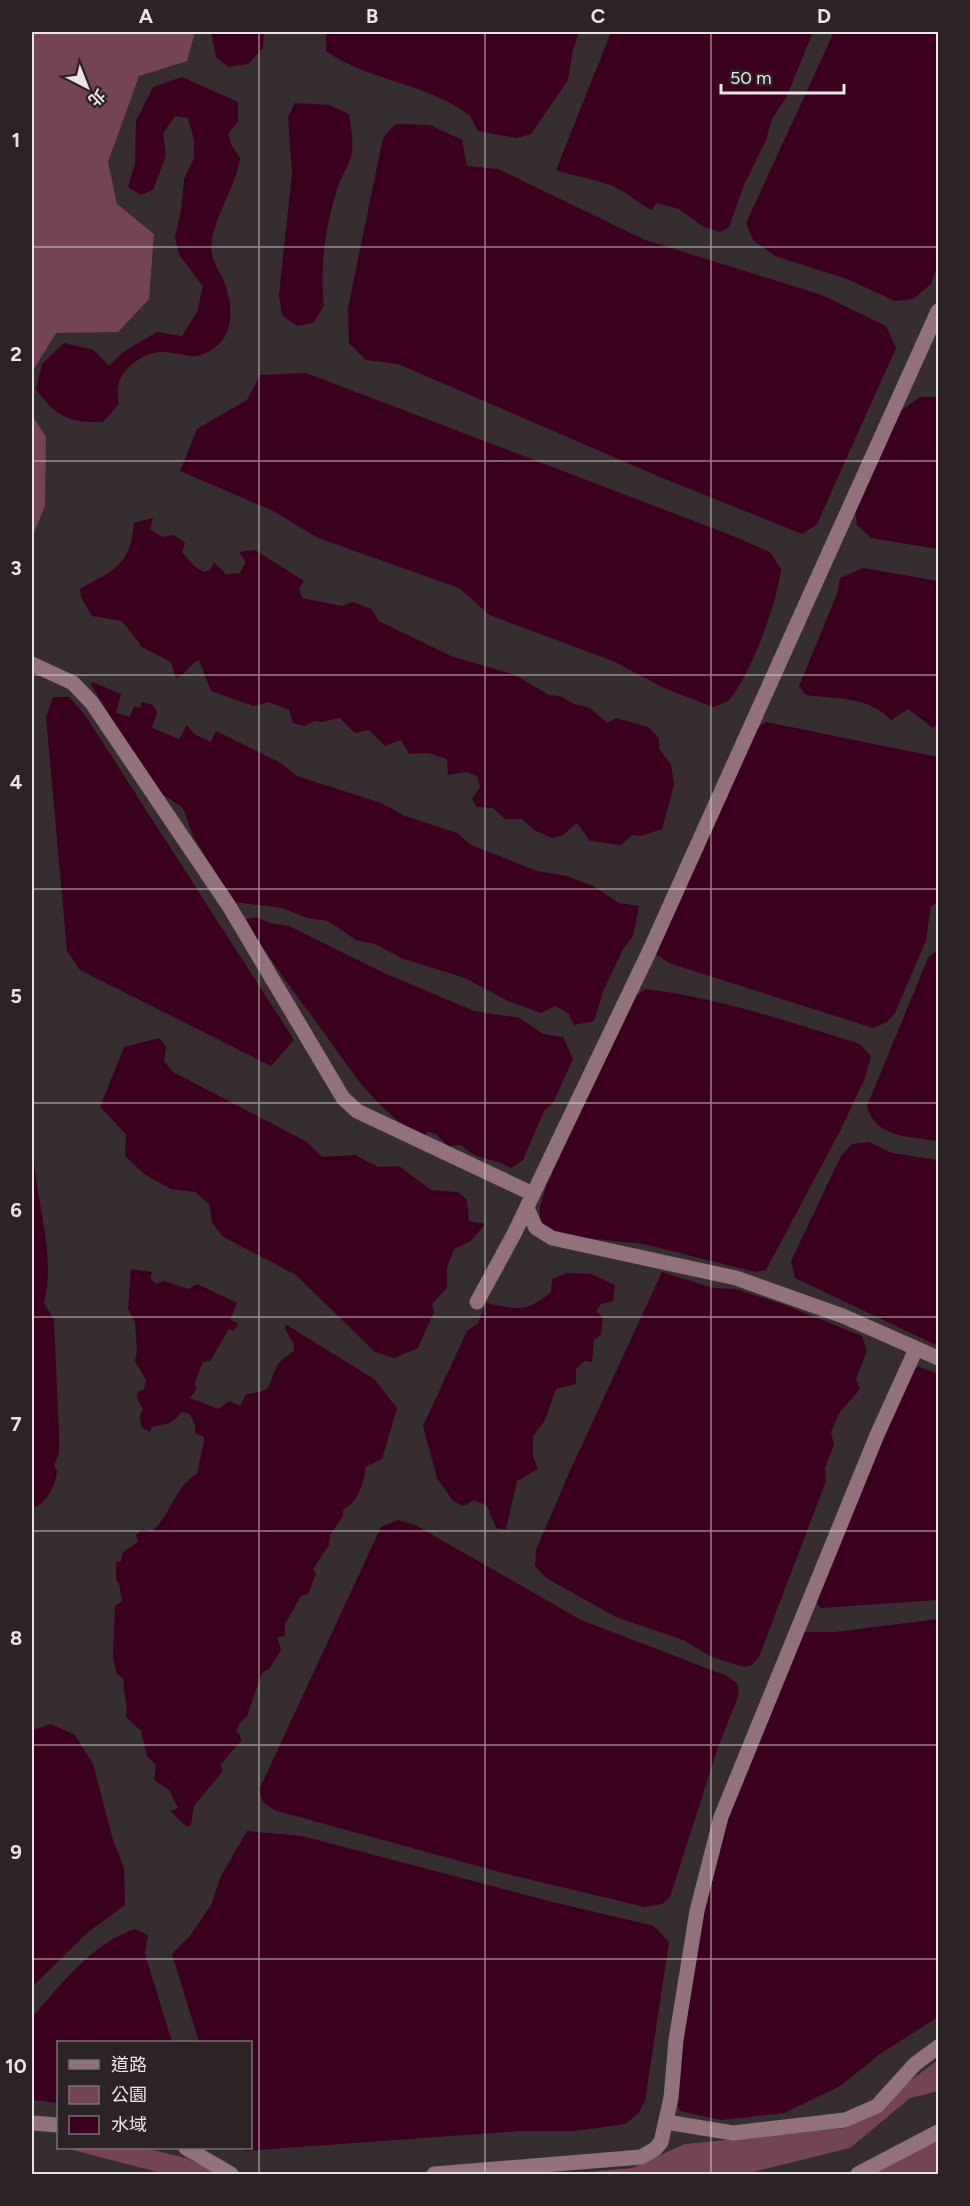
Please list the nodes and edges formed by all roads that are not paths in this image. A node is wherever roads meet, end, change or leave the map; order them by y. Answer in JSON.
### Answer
{"nodes":[{"id":1,"x":939,"y":311,"type":"edge"},
{"id":2,"x":32,"y":664,"type":"edge"},
{"id":3,"x":530,"y":1201,"type":"junction"},
{"id":4,"x":477,"y":1302,"type":"dead end"},
{"id":5,"x":916,"y":1349,"type":"junction"},
{"id":6,"x":939,"y":1358,"type":"edge"},
{"id":7,"x":939,"y":2047,"type":"edge"},
{"id":8,"x":666,"y":2122,"type":"junction"},
{"id":9,"x":32,"y":2123,"type":"edge"},
{"id":10,"x":57,"y":2125,"type":"edge"},
{"id":11,"x":939,"y":2132,"type":"edge"},
{"id":12,"x":188,"y":2149,"type":"edge"},
{"id":13,"x":231,"y":2175,"type":"edge"},
{"id":14,"x":434,"y":2175,"type":"edge"},
{"id":15,"x":858,"y":2175,"type":"edge"}],
"edges":[{"from":1,"to":3,"type":"street"},
{"from":2,"to":3,"type":"street"},
{"from":3,"to":4,"type":"street"},
{"from":3,"to":5,"type":"street"},
{"from":5,"to":6,"type":"street"},
{"from":5,"to":8,"type":"street"},
{"from":7,"to":8,"type":"street"},
{"from":8,"to":14,"type":"street"},
{"from":9,"to":10,"type":"street"},
{"from":11,"to":15,"type":"street"},
{"from":12,"to":13,"type":"street"}]}
